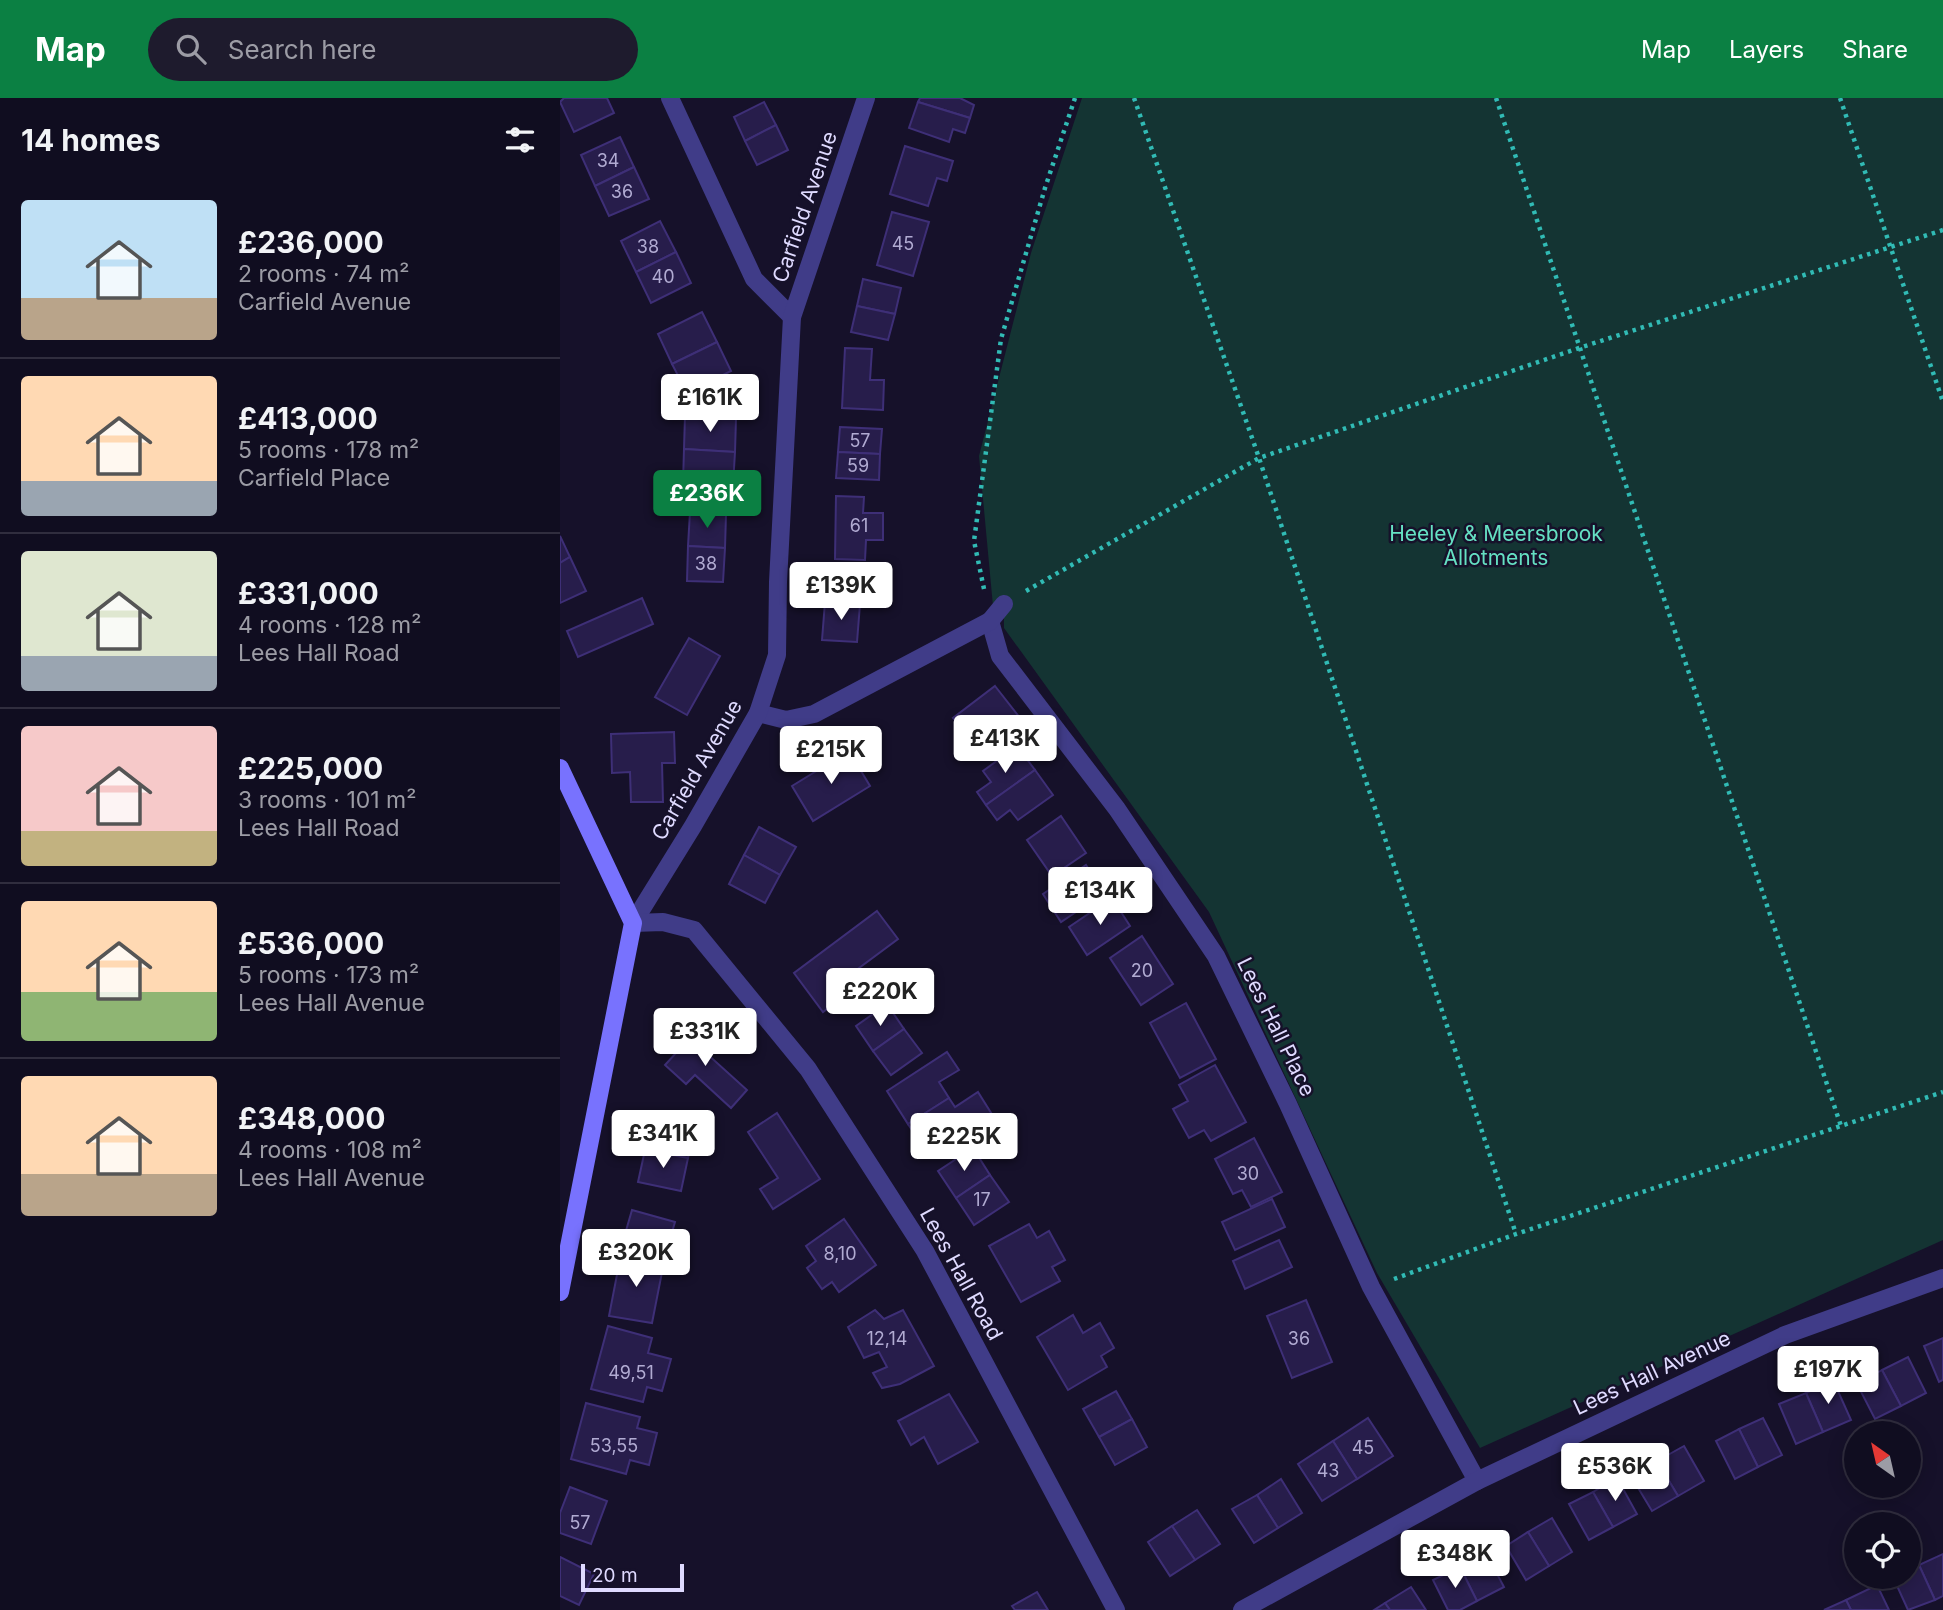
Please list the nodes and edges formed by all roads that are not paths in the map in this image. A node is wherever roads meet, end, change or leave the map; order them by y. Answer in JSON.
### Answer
{"nodes":[{"id":1,"x":670,"y":98,"type":"edge"},
{"id":2,"x":866,"y":98,"type":"edge"},
{"id":3,"x":792,"y":317,"type":"junction"},
{"id":4,"x":1004,"y":604,"type":"road end"},
{"id":5,"x":990,"y":621,"type":"junction"},
{"id":6,"x":758,"y":713,"type":"junction"},
{"id":7,"x":560,"y":768,"type":"edge"},
{"id":8,"x":633,"y":923,"type":"junction"},
{"id":9,"x":1943,"y":1278,"type":"edge"},
{"id":10,"x":560,"y":1292,"type":"edge"},
{"id":11,"x":1478,"y":1481,"type":"junction"},
{"id":12,"x":1116,"y":1610,"type":"edge"},
{"id":13,"x":1242,"y":1610,"type":"edge"}],
"edges":[{"from":1,"to":3,"type":"street"},
{"from":2,"to":3,"type":"street","name":"Carfield Avenue"},
{"from":3,"to":6,"type":"street","name":"Carfield Avenue"},
{"from":4,"to":5,"type":"street"},
{"from":5,"to":6,"type":"street"},
{"from":5,"to":11,"type":"street","name":"Lees Hall Place"},
{"from":6,"to":8,"type":"street","name":"Carfield Avenue"},
{"from":7,"to":8,"type":"street"},
{"from":8,"to":10,"type":"street"},
{"from":8,"to":12,"type":"street","name":"Lees Hall Road"},
{"from":9,"to":11,"type":"street","name":"Lees Hall Avenue"},
{"from":11,"to":13,"type":"street","name":"Lees Hall Avenue"}]}
